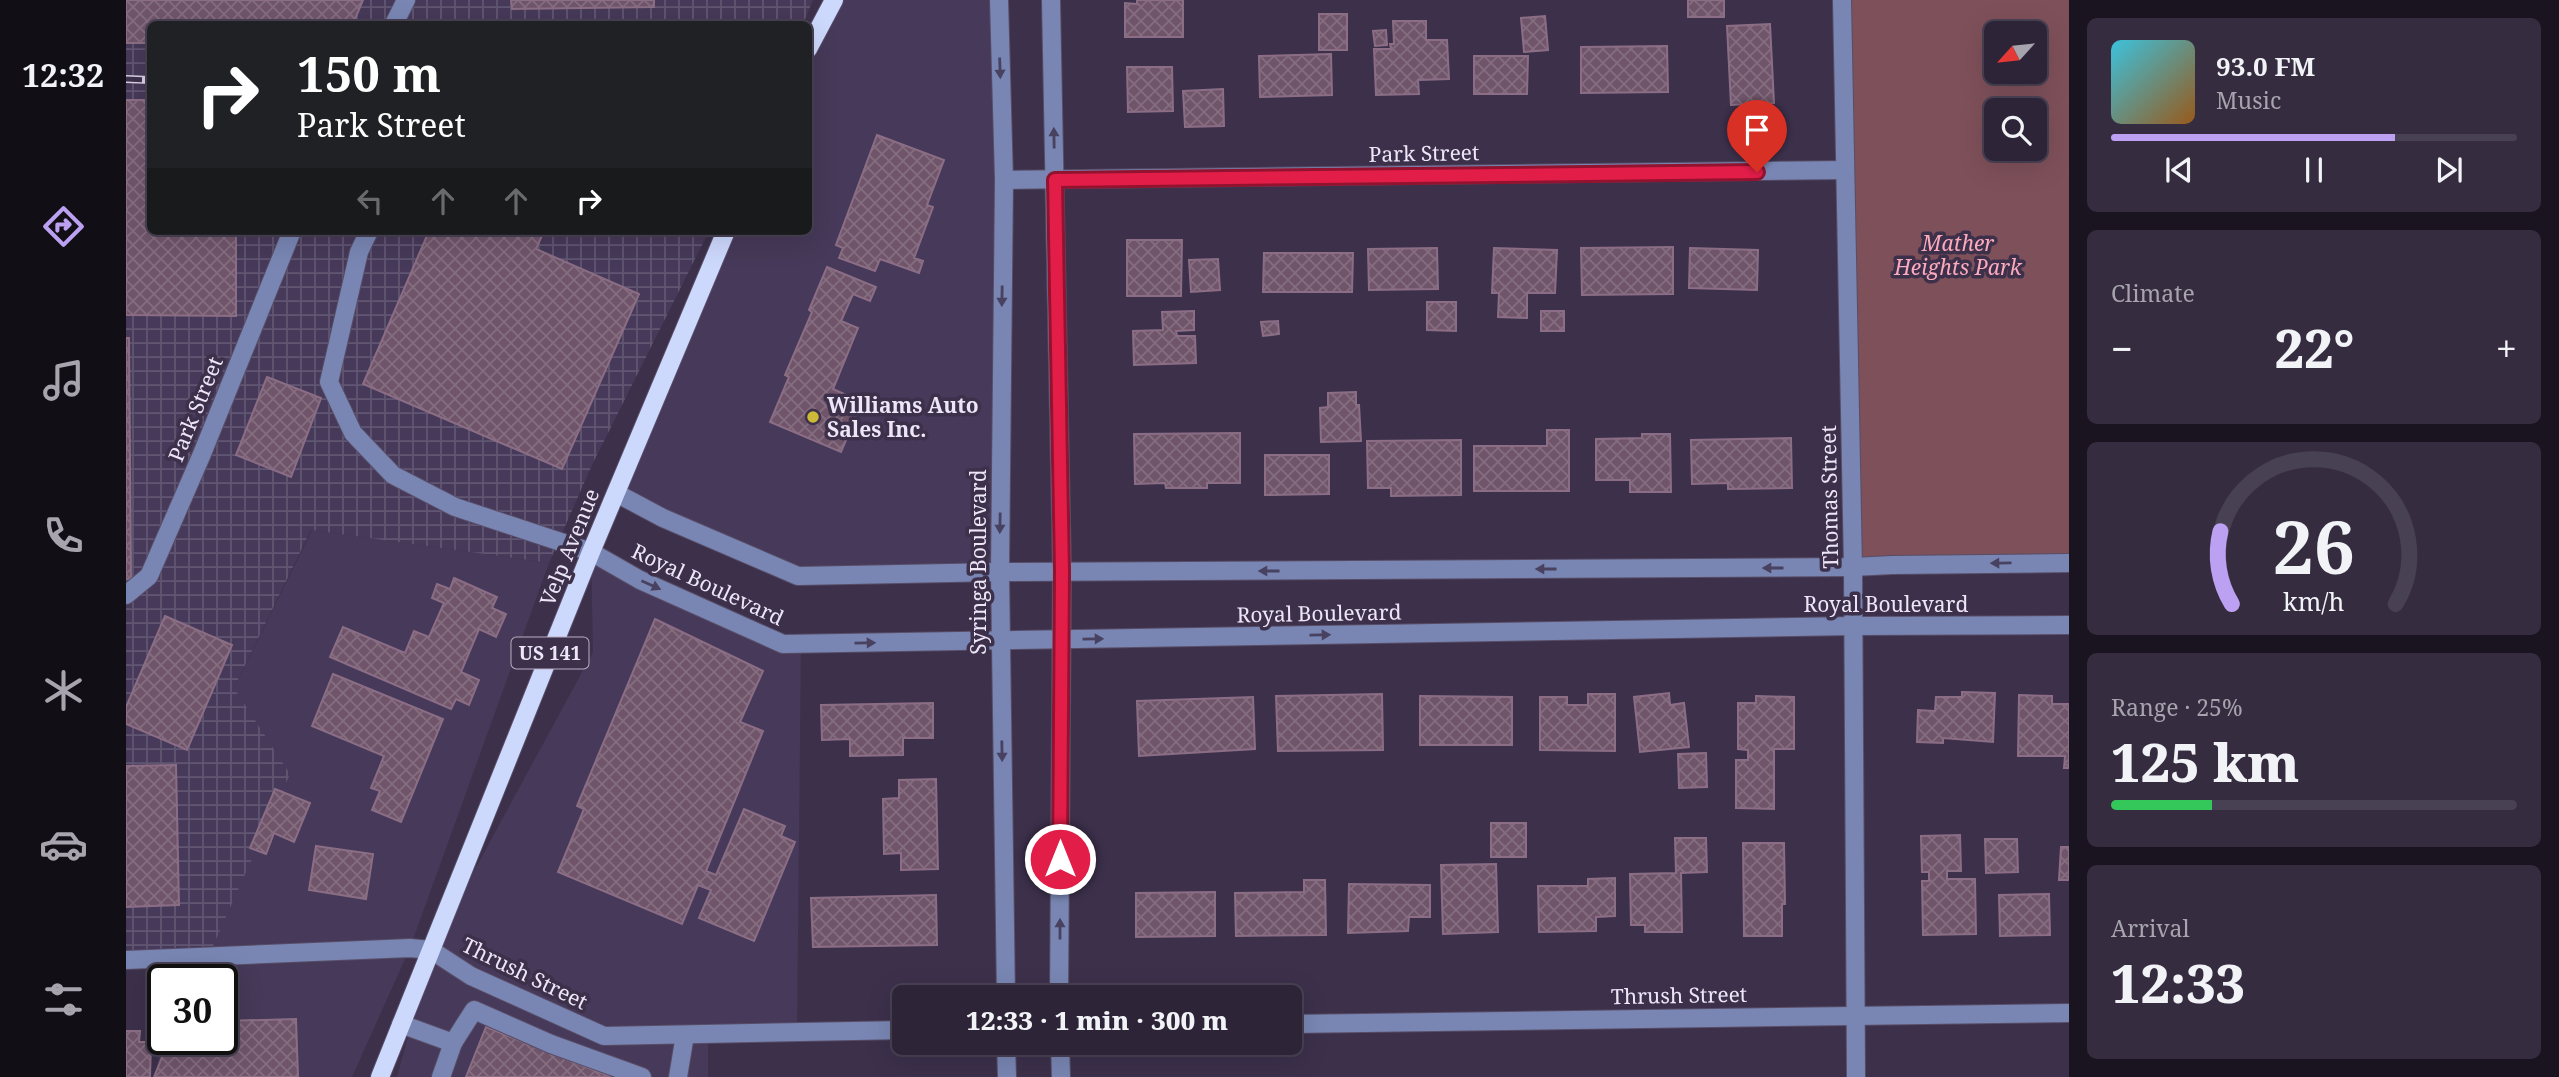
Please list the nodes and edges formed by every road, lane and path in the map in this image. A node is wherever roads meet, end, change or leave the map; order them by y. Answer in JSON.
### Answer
{"nodes":[{"id":1,"x":406,"y":0,"type":"edge"},
{"id":2,"x":834,"y":0,"type":"edge"},
{"id":3,"x":999,"y":0,"type":"edge"},
{"id":4,"x":1051,"y":0,"type":"edge"},
{"id":5,"x":1842,"y":0,"type":"edge"},
{"id":6,"x":396,"y":21,"type":"edge"},
{"id":7,"x":812,"y":41,"type":"edge"},
{"id":8,"x":1845,"y":170,"type":"junction"},
{"id":9,"x":1004,"y":180,"type":"junction"},
{"id":10,"x":1055,"y":180,"type":"junction"},
{"id":11,"x":290,"y":235,"type":"edge"},
{"id":12,"x":367,"y":235,"type":"edge"},
{"id":13,"x":724,"y":235,"type":"edge"},
{"id":14,"x":616,"y":493,"type":"junction"},
{"id":15,"x":591,"y":552,"type":"junction"},
{"id":16,"x":2069,"y":562,"type":"edge"},
{"id":17,"x":1853,"y":567,"type":"junction"},
{"id":18,"x":1000,"y":572,"type":"junction"},
{"id":19,"x":1062,"y":572,"type":"junction"},
{"id":20,"x":126,"y":595,"type":"edge"},
{"id":21,"x":2069,"y":625,"type":"edge"},
{"id":22,"x":1854,"y":626,"type":"junction"},
{"id":23,"x":1001,"y":640,"type":"junction"},
{"id":24,"x":1062,"y":640,"type":"junction"},
{"id":25,"x":431,"y":950,"type":"junction"},
{"id":26,"x":126,"y":960,"type":"edge"},
{"id":27,"x":1006,"y":985,"type":"edge"},
{"id":28,"x":1059,"y":985,"type":"edge"},
{"id":29,"x":2069,"y":1013,"type":"edge"},
{"id":30,"x":1856,"y":1016,"type":"junction"},
{"id":31,"x":565,"y":1019,"type":"junction"},
{"id":32,"x":401,"y":1024,"type":"junction"},
{"id":33,"x":1302,"y":1024,"type":"edge"},
{"id":34,"x":892,"y":1030,"type":"edge"},
{"id":35,"x":685,"y":1035,"type":"junction"},
{"id":36,"x":453,"y":1043,"type":"junction"},
{"id":37,"x":551,"y":1044,"type":"junction"},
{"id":38,"x":1006,"y":1055,"type":"edge"},
{"id":39,"x":1060,"y":1055,"type":"edge"},
{"id":40,"x":380,"y":1077,"type":"edge"},
{"id":41,"x":441,"y":1077,"type":"edge"},
{"id":42,"x":642,"y":1077,"type":"edge"},
{"id":43,"x":678,"y":1077,"type":"edge"},
{"id":44,"x":1007,"y":1077,"type":"edge"},
{"id":45,"x":1061,"y":1077,"type":"edge"},
{"id":46,"x":1856,"y":1077,"type":"edge"}],
"edges":[{"from":1,"to":6,"type":"street"},
{"from":2,"to":7,"type":"main road"},
{"from":3,"to":9,"type":"street","name":"Syringa Boulevard","one_way":true},
{"from":10,"to":4,"type":"street","one_way":true},
{"from":5,"to":8,"type":"street","name":"Thomas Street"},
{"from":8,"to":10,"type":"street","name":"Park Street"},
{"from":8,"to":17,"type":"street","name":"Thomas Street"},
{"from":9,"to":10,"type":"street","name":"Park Street"},
{"from":9,"to":18,"type":"street","name":"Syringa Boulevard","one_way":true},
{"from":10,"to":19,"type":"street"},
{"from":11,"to":20,"type":"street","name":"Park Street"},
{"from":12,"to":15,"type":"street","name":"Royal Boulevard"},
{"from":13,"to":14,"type":"main road","name":"Velp Avenue","number":"US 141"},
{"from":14,"to":15,"type":"main road","name":"Velp Avenue","number":"US 141"},
{"from":14,"to":18,"type":"street","name":"Royal Boulevard"},
{"from":15,"to":23,"type":"street","name":"Royal Boulevard","one_way":true},
{"from":15,"to":25,"type":"main road","name":"Velp Avenue","number":"US 141"},
{"from":16,"to":17,"type":"street","name":"Royal Boulevard","one_way":true},
{"from":17,"to":19,"type":"street","name":"Royal Boulevard","one_way":true},
{"from":17,"to":22,"type":"street","name":"Thomas Street"},
{"from":18,"to":19,"type":"street","name":"Royal Boulevard"},
{"from":18,"to":23,"type":"street","name":"Syringa Boulevard"},
{"from":19,"to":24,"type":"street"},
{"from":21,"to":22,"type":"street","name":"Royal Boulevard"},
{"from":24,"to":22,"type":"street","name":"Royal Boulevard","one_way":true},
{"from":22,"to":30,"type":"street","name":"Thomas Street"},
{"from":23,"to":24,"type":"street","name":"Royal Boulevard"},
{"from":23,"to":27,"type":"street","name":"Syringa Boulevard","one_way":true},
{"from":28,"to":24,"type":"street","one_way":true},
{"from":25,"to":26,"type":"street","name":"Thrush Street"},
{"from":25,"to":31,"type":"street","name":"Thrush Street"},
{"from":25,"to":32,"type":"main road","name":"Velp Avenue","number":"US 141"},
{"from":29,"to":30,"type":"street","name":"Thrush Street"},
{"from":30,"to":33,"type":"street","name":"Thrush Street"},
{"from":30,"to":46,"type":"street","name":"Thomas Street"},
{"from":31,"to":35,"type":"street","name":"Thrush Street"},
{"from":31,"to":37,"type":"street"},
{"from":32,"to":36,"type":"street"},
{"from":32,"to":40,"type":"main road","name":"Velp Avenue","number":"US 141"},
{"from":34,"to":35,"type":"street","name":"Thrush Street"},
{"from":35,"to":43,"type":"street"},
{"from":36,"to":37,"type":"street"},
{"from":36,"to":41,"type":"street"},
{"from":37,"to":42,"type":"street"},
{"from":38,"to":44,"type":"street"},
{"from":39,"to":45,"type":"street"}]}
